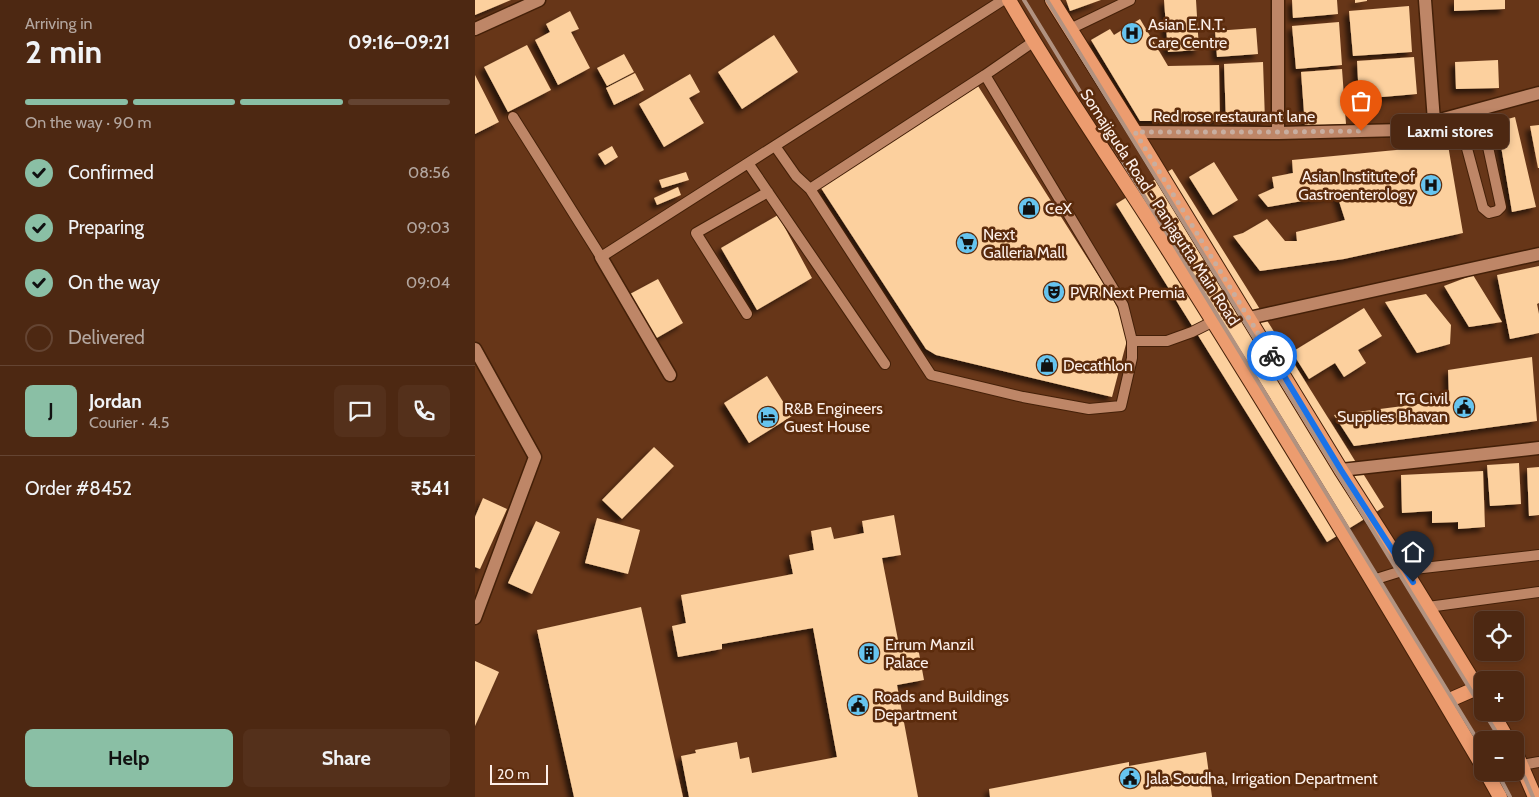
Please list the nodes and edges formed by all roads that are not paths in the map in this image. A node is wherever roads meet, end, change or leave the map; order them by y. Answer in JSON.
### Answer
{"nodes":[{"id":1,"x":539,"y":0,"type":"edge"},
{"id":2,"x":1003,"y":0,"type":"edge"},
{"id":3,"x":1009,"y":0,"type":"edge"},
{"id":4,"x":1051,"y":0,"type":"edge"},
{"id":5,"x":1130,"y":0,"type":"edge"},
{"id":6,"x":1278,"y":0,"type":"edge"},
{"id":7,"x":1425,"y":0,"type":"edge"},
{"id":8,"x":475,"y":29,"type":"edge"},
{"id":9,"x":1070,"y":29,"type":"junction"},
{"id":10,"x":1033,"y":42,"type":"junction"},
{"id":11,"x":985,"y":75,"type":"junction"},
{"id":12,"x":1539,"y":93,"type":"edge"},
{"id":13,"x":1480,"y":110,"type":"junction"},
{"id":14,"x":1458,"y":115,"type":"junction"},
{"id":15,"x":513,"y":117,"type":"dead end"},
{"id":16,"x":1433,"y":121,"type":"junction"},
{"id":17,"x":1135,"y":132,"type":"junction"},
{"id":18,"x":1278,"y":132,"type":"junction"},
{"id":19,"x":775,"y":146,"type":"junction"},
{"id":20,"x":748,"y":163,"type":"junction"},
{"id":21,"x":810,"y":189,"type":"junction"},
{"id":22,"x":767,"y":192,"type":"junction"},
{"id":23,"x":1539,"y":254,"type":"edge"},
{"id":24,"x":601,"y":257,"type":"junction"},
{"id":25,"x":747,"y":314,"type":"dead end"},
{"id":26,"x":1249,"y":318,"type":"junction"},
{"id":27,"x":1212,"y":322,"type":"junction"},
{"id":28,"x":1132,"y":341,"type":"junction"},
{"id":29,"x":475,"y":349,"type":"edge"},
{"id":30,"x":885,"y":364,"type":"dead end"},
{"id":31,"x":670,"y":375,"type":"dead end"},
{"id":32,"x":1539,"y":448,"type":"edge"},
{"id":33,"x":1341,"y":470,"type":"junction"},
{"id":34,"x":1539,"y":555,"type":"edge"},
{"id":35,"x":1405,"y":570,"type":"junction"},
{"id":36,"x":1373,"y":580,"type":"junction"},
{"id":37,"x":1539,"y":592,"type":"edge"},
{"id":38,"x":1428,"y":607,"type":"junction"},
{"id":39,"x":475,"y":618,"type":"edge"},
{"id":40,"x":1474,"y":683,"type":"edge"},
{"id":41,"x":1474,"y":695,"type":"edge"},
{"id":42,"x":1445,"y":702,"type":"junction"},
{"id":43,"x":1474,"y":751,"type":"edge"},
{"id":44,"x":1539,"y":762,"type":"edge"},
{"id":45,"x":1524,"y":765,"type":"edge"},
{"id":46,"x":1524,"y":770,"type":"edge"},
{"id":47,"x":1491,"y":781,"type":"edge"},
{"id":48,"x":1500,"y":797,"type":"edge"},
{"id":49,"x":1535,"y":797,"type":"edge"}],
"edges":[{"from":1,"to":8,"type":"street"},
{"from":2,"to":19,"type":"lane"},
{"from":3,"to":10,"type":"highway","name":"Somajiguda Road - Panjagutta Main Road"},
{"from":4,"to":9,"type":"highway","name":"Somajiguda Road - Panjagutta Main Road"},
{"from":5,"to":9,"type":"lane"},
{"from":6,"to":18,"type":"street"},
{"from":7,"to":16,"type":"street"},
{"from":9,"to":17,"type":"highway","name":"Somajiguda Road - Panjagutta Main Road"},
{"from":10,"to":11,"type":"lane"},
{"from":10,"to":27,"type":"highway","name":"Somajiguda Road - Panjagutta Main Road"},
{"from":11,"to":21,"type":"lane"},
{"from":11,"to":28,"type":"lane"},
{"from":12,"to":13,"type":"street","name":"Red rose restaurant lane"},
{"from":13,"to":14,"type":"street","name":"Red rose restaurant lane"},
{"from":13,"to":14,"type":"lane"},
{"from":14,"to":16,"type":"street","name":"Red rose restaurant lane"},
{"from":15,"to":24,"type":"lane"},
{"from":16,"to":18,"type":"street","name":"Red rose restaurant lane"},
{"from":17,"to":18,"type":"street","name":"Red rose restaurant lane"},
{"from":17,"to":26,"type":"highway","name":"Somajiguda Road - Panjagutta Main Road"},
{"from":19,"to":20,"type":"lane"},
{"from":19,"to":21,"type":"lane"},
{"from":20,"to":22,"type":"lane"},
{"from":20,"to":24,"type":"lane"},
{"from":21,"to":28,"type":"lane"},
{"from":22,"to":25,"type":"lane"},
{"from":22,"to":30,"type":"lane"},
{"from":23,"to":26,"type":"street"},
{"from":24,"to":31,"type":"street"},
{"from":26,"to":33,"type":"highway","name":"Somajiguda Road - Panjagutta Main Road"},
{"from":27,"to":28,"type":"lane"},
{"from":27,"to":36,"type":"highway","name":"Somajiguda Road - Panjagutta Main Road"},
{"from":29,"to":39,"type":"street"},
{"from":32,"to":33,"type":"street"},
{"from":33,"to":35,"type":"highway","name":"Somajiguda Road - Panjagutta Main Road"},
{"from":34,"to":35,"type":"lane"},
{"from":35,"to":36,"type":"lane"},
{"from":35,"to":38,"type":"highway","name":"Somajiguda Road - Panjagutta Main Road"},
{"from":36,"to":42,"type":"highway","name":"Somajiguda Road - Panjagutta Main Road"},
{"from":37,"to":38,"type":"lane"},
{"from":38,"to":40,"type":"highway","name":"Somajiguda Road - Panjagutta Main Road"},
{"from":41,"to":42,"type":"highway"},
{"from":42,"to":43,"type":"highway","name":"Somajiguda Road - Panjagutta Main Road"},
{"from":44,"to":45,"type":"lane"},
{"from":46,"to":49,"type":"highway"},
{"from":47,"to":48,"type":"highway"}]}
